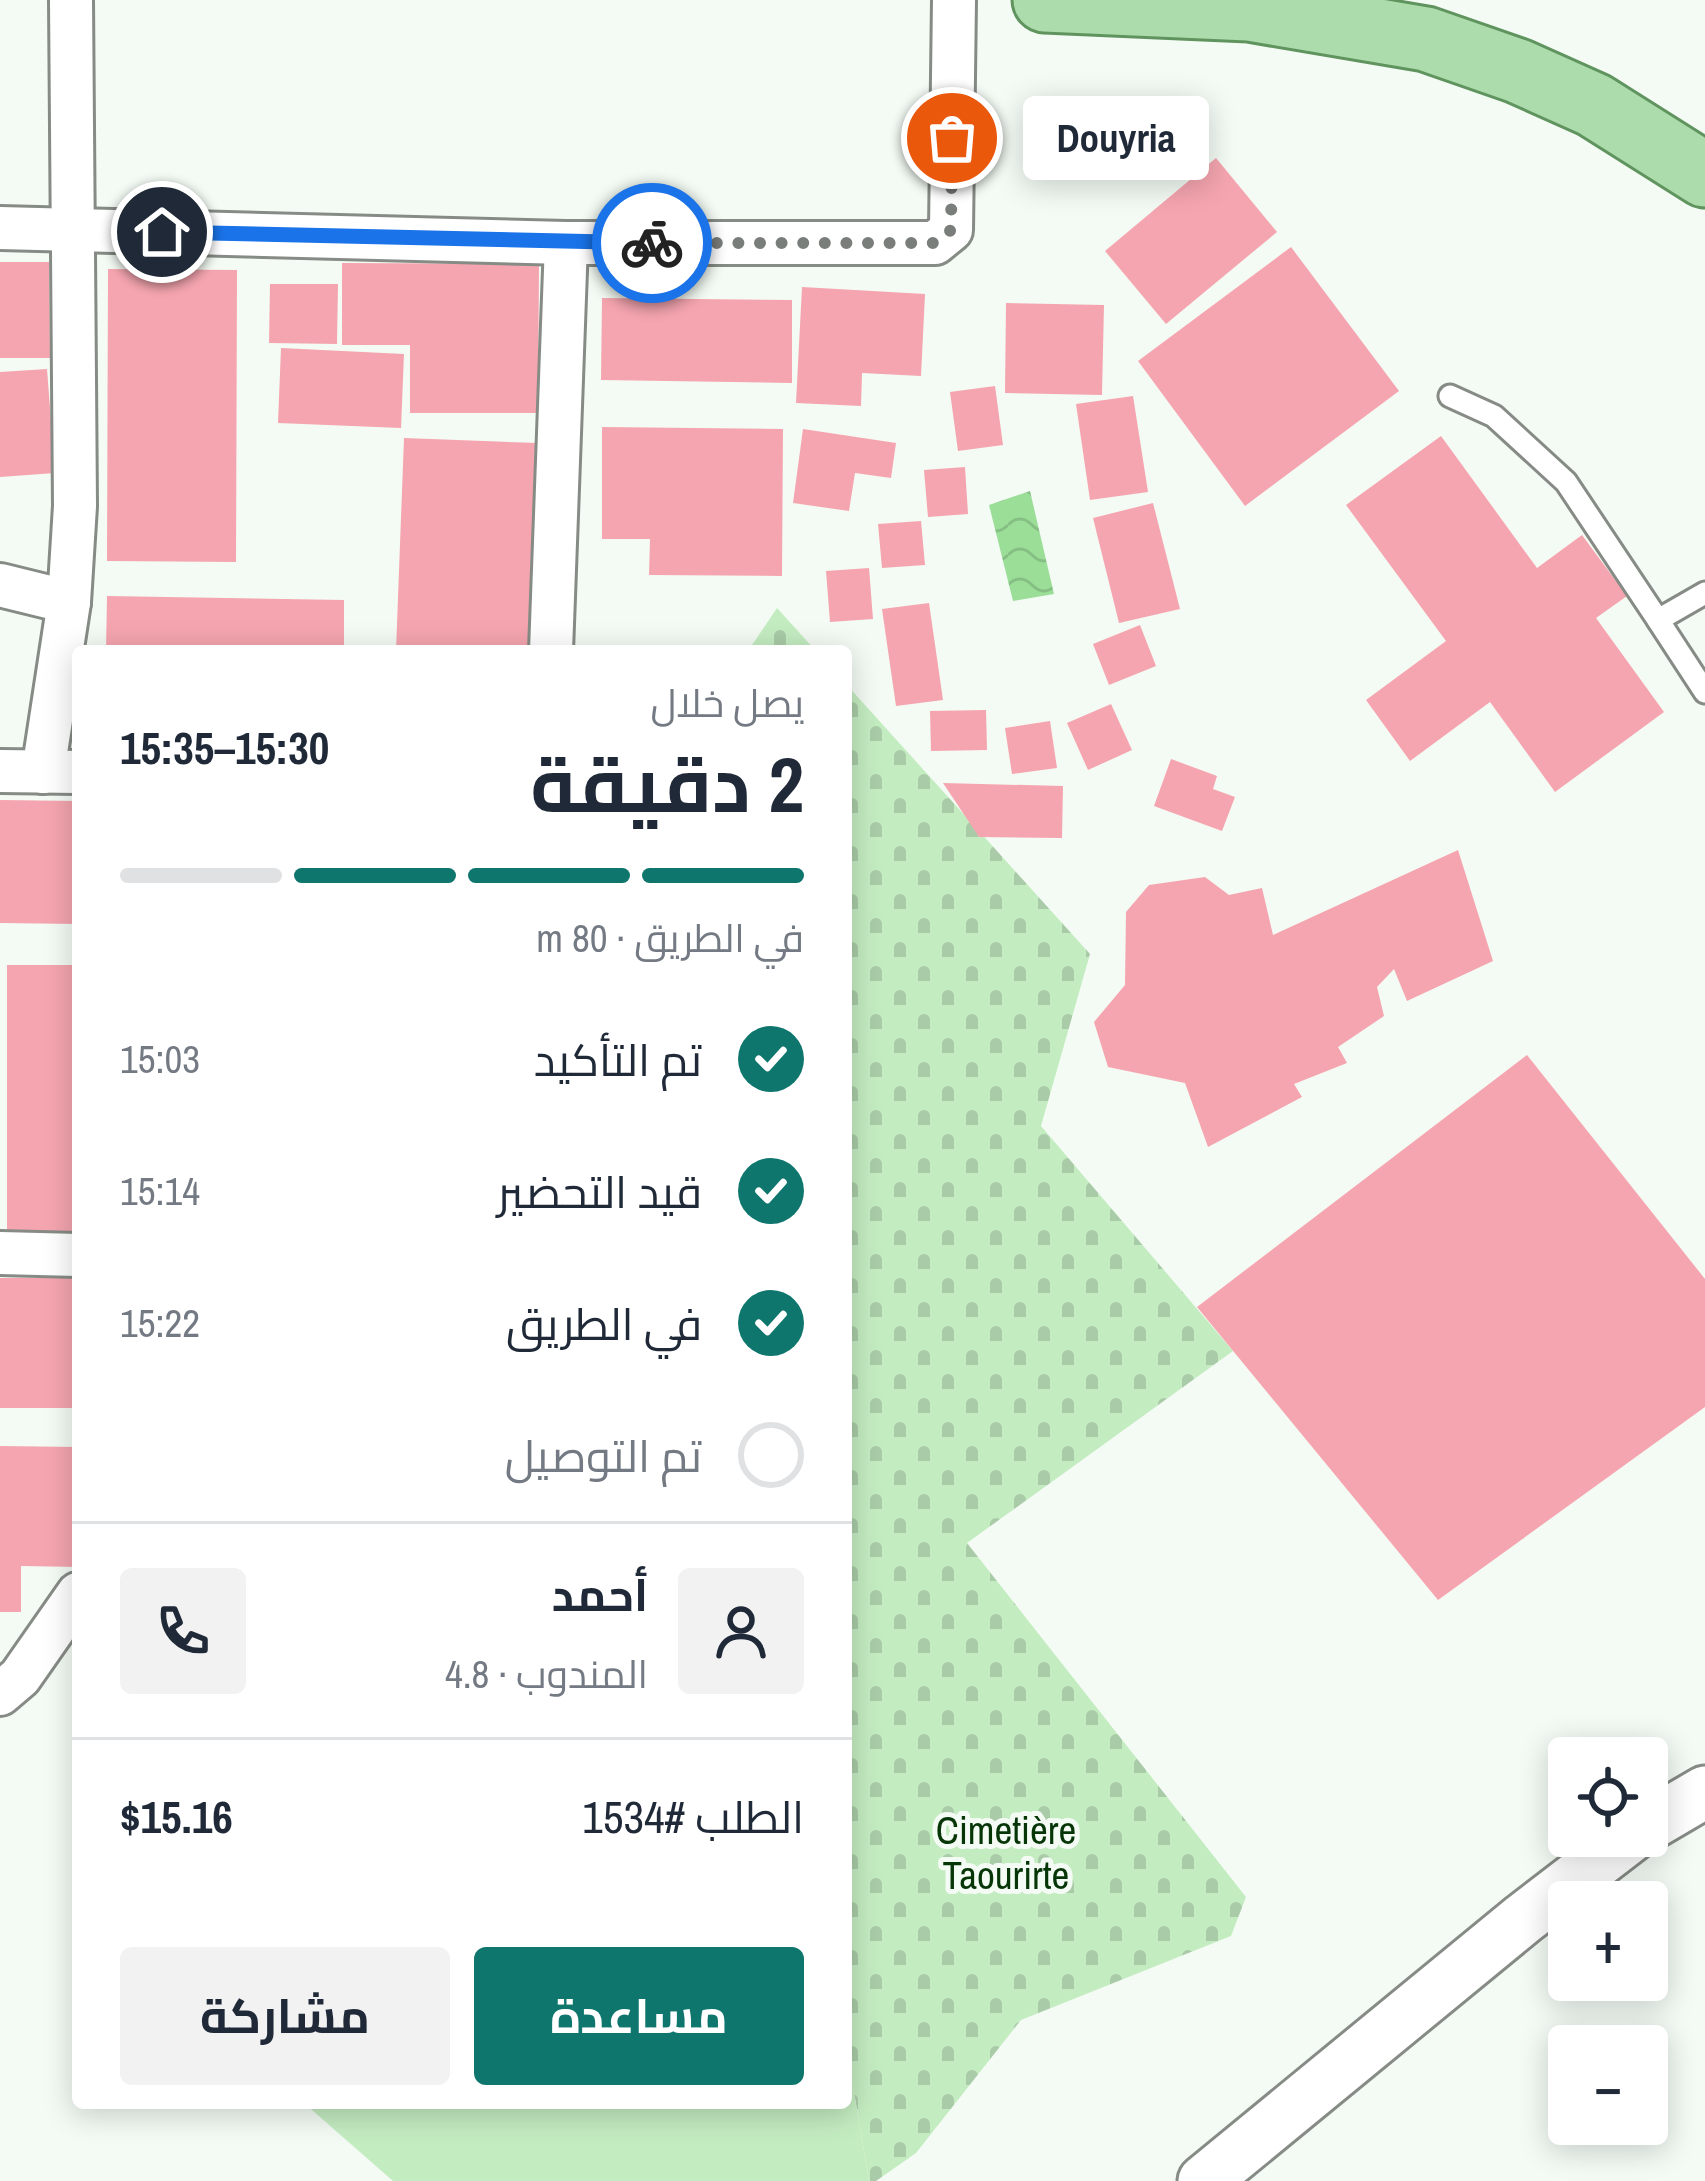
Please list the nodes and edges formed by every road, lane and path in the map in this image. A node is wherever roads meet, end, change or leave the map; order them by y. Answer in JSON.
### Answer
{"nodes":[{"id":1,"x":71,"y":0,"type":"edge"},
{"id":2,"x":954,"y":0,"type":"edge"},
{"id":3,"x":1045,"y":0,"type":"edge"},
{"id":4,"x":1705,"y":175,"type":"edge"},
{"id":5,"x":0,"y":228,"type":"edge"},
{"id":6,"x":72,"y":230,"type":"junction"},
{"id":7,"x":566,"y":243,"type":"junction"},
{"id":8,"x":1450,"y":396,"type":"dead end"},
{"id":9,"x":0,"y":585,"type":"edge"},
{"id":10,"x":1705,"y":593,"type":"edge"},
{"id":11,"x":69,"y":602,"type":"junction"},
{"id":12,"x":1658,"y":620,"type":"junction"},
{"id":13,"x":551,"y":645,"type":"edge"},
{"id":14,"x":1705,"y":692,"type":"edge"},
{"id":15,"x":0,"y":771,"type":"edge"},
{"id":16,"x":60,"y":772,"type":"edge"},
{"id":17,"x":0,"y":1253,"type":"edge"},
{"id":18,"x":72,"y":1256,"type":"edge"},
{"id":19,"x":72,"y":1603,"type":"edge"},
{"id":20,"x":0,"y":1694,"type":"edge"},
{"id":21,"x":1705,"y":1792,"type":"edge"},
{"id":22,"x":1668,"y":1814,"type":"edge"},
{"id":23,"x":1603,"y":1857,"type":"edge"},
{"id":24,"x":1204,"y":2181,"type":"edge"}],
"edges":[{"from":1,"to":6,"type":"street"},
{"from":2,"to":7,"type":"street"},
{"from":3,"to":4,"type":"main road"},
{"from":5,"to":6,"type":"street"},
{"from":6,"to":7,"type":"street"},
{"from":6,"to":11,"type":"street"},
{"from":7,"to":13,"type":"street"},
{"from":8,"to":12,"type":"lane"},
{"from":9,"to":11,"type":"street"},
{"from":10,"to":12,"type":"lane"},
{"from":11,"to":16,"type":"street"},
{"from":12,"to":14,"type":"lane"},
{"from":15,"to":16,"type":"street"},
{"from":17,"to":18,"type":"street"},
{"from":19,"to":20,"type":"street"},
{"from":21,"to":22,"type":"street"},
{"from":23,"to":24,"type":"street"}]}
